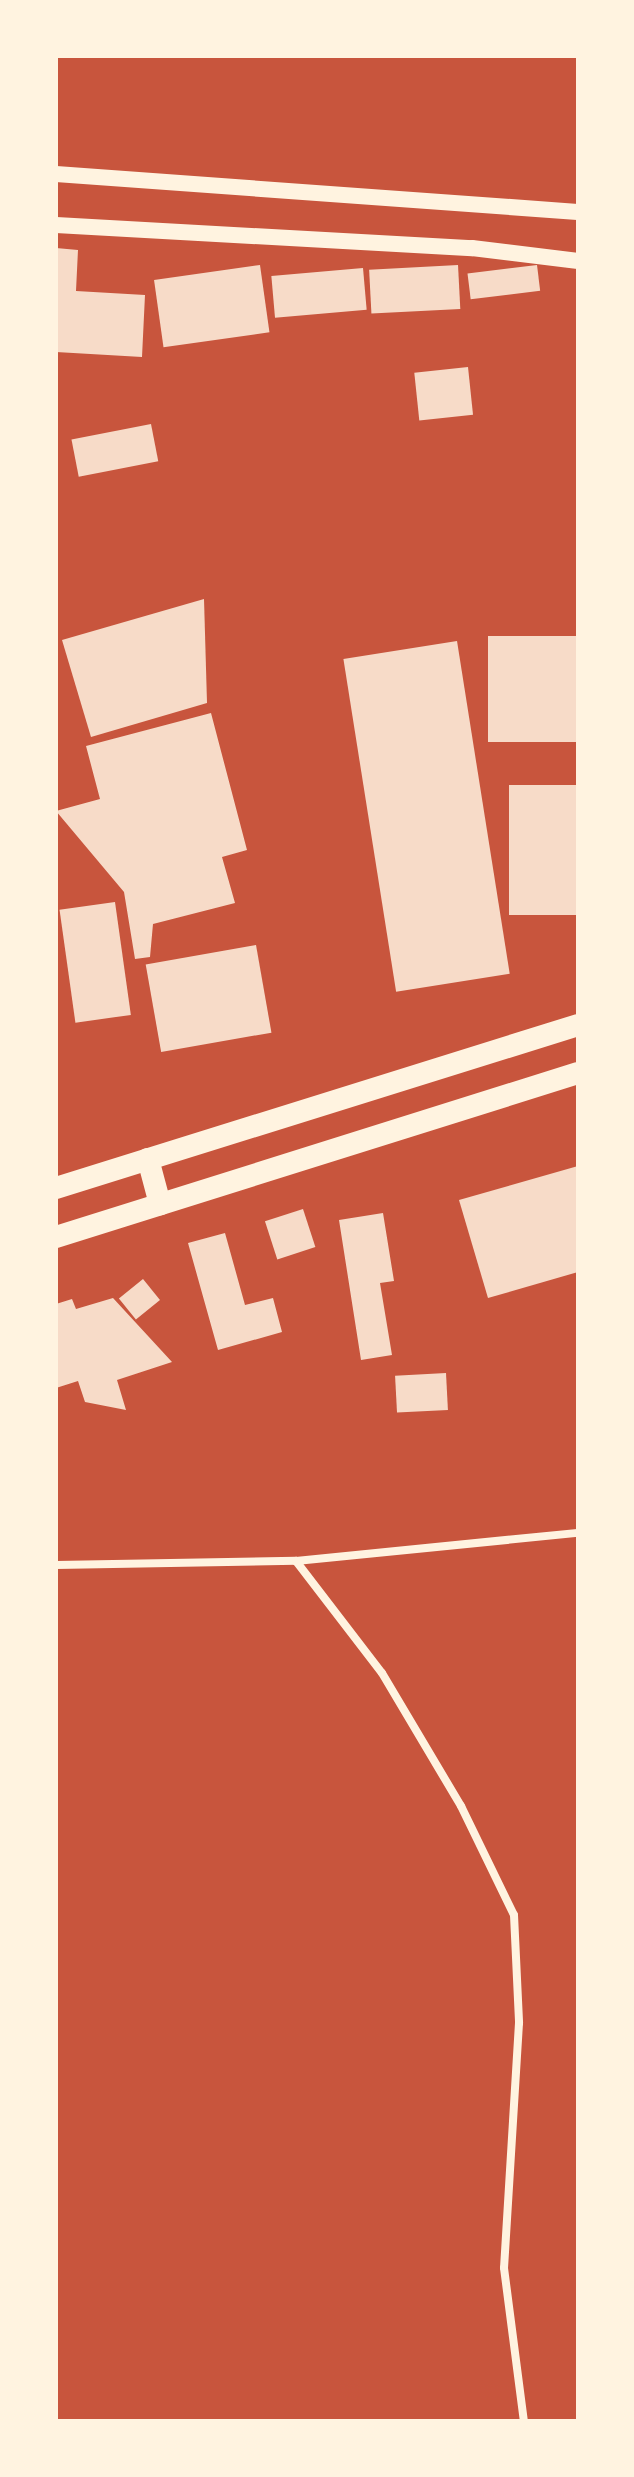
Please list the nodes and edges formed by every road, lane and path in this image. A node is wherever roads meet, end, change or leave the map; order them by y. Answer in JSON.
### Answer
{"nodes":[{"id":1,"x":56,"y":174,"type":"edge"},
{"id":2,"x":578,"y":212,"type":"edge"},
{"id":3,"x":56,"y":225,"type":"edge"},
{"id":4,"x":578,"y":261,"type":"edge"},
{"id":5,"x":578,"y":1025,"type":"edge"},
{"id":6,"x":578,"y":1073,"type":"edge"},
{"id":7,"x":148,"y":1159,"type":"junction"},
{"id":8,"x":56,"y":1188,"type":"edge"},
{"id":9,"x":160,"y":1204,"type":"junction"},
{"id":10,"x":56,"y":1237,"type":"edge"},
{"id":11,"x":578,"y":1533,"type":"edge"},
{"id":12,"x":296,"y":1561,"type":"junction"},
{"id":13,"x":56,"y":1565,"type":"edge"},
{"id":14,"x":524,"y":2421,"type":"edge"}],
"edges":[{"from":1,"to":2,"type":"main road"},
{"from":3,"to":4,"type":"main road"},
{"from":5,"to":7,"type":"highway"},
{"from":6,"to":9,"type":"highway"},
{"from":7,"to":8,"type":"highway"},
{"from":7,"to":9,"type":"highway"},
{"from":9,"to":10,"type":"highway"},
{"from":11,"to":12,"type":"street"},
{"from":12,"to":13,"type":"street"},
{"from":12,"to":14,"type":"street"}]}
